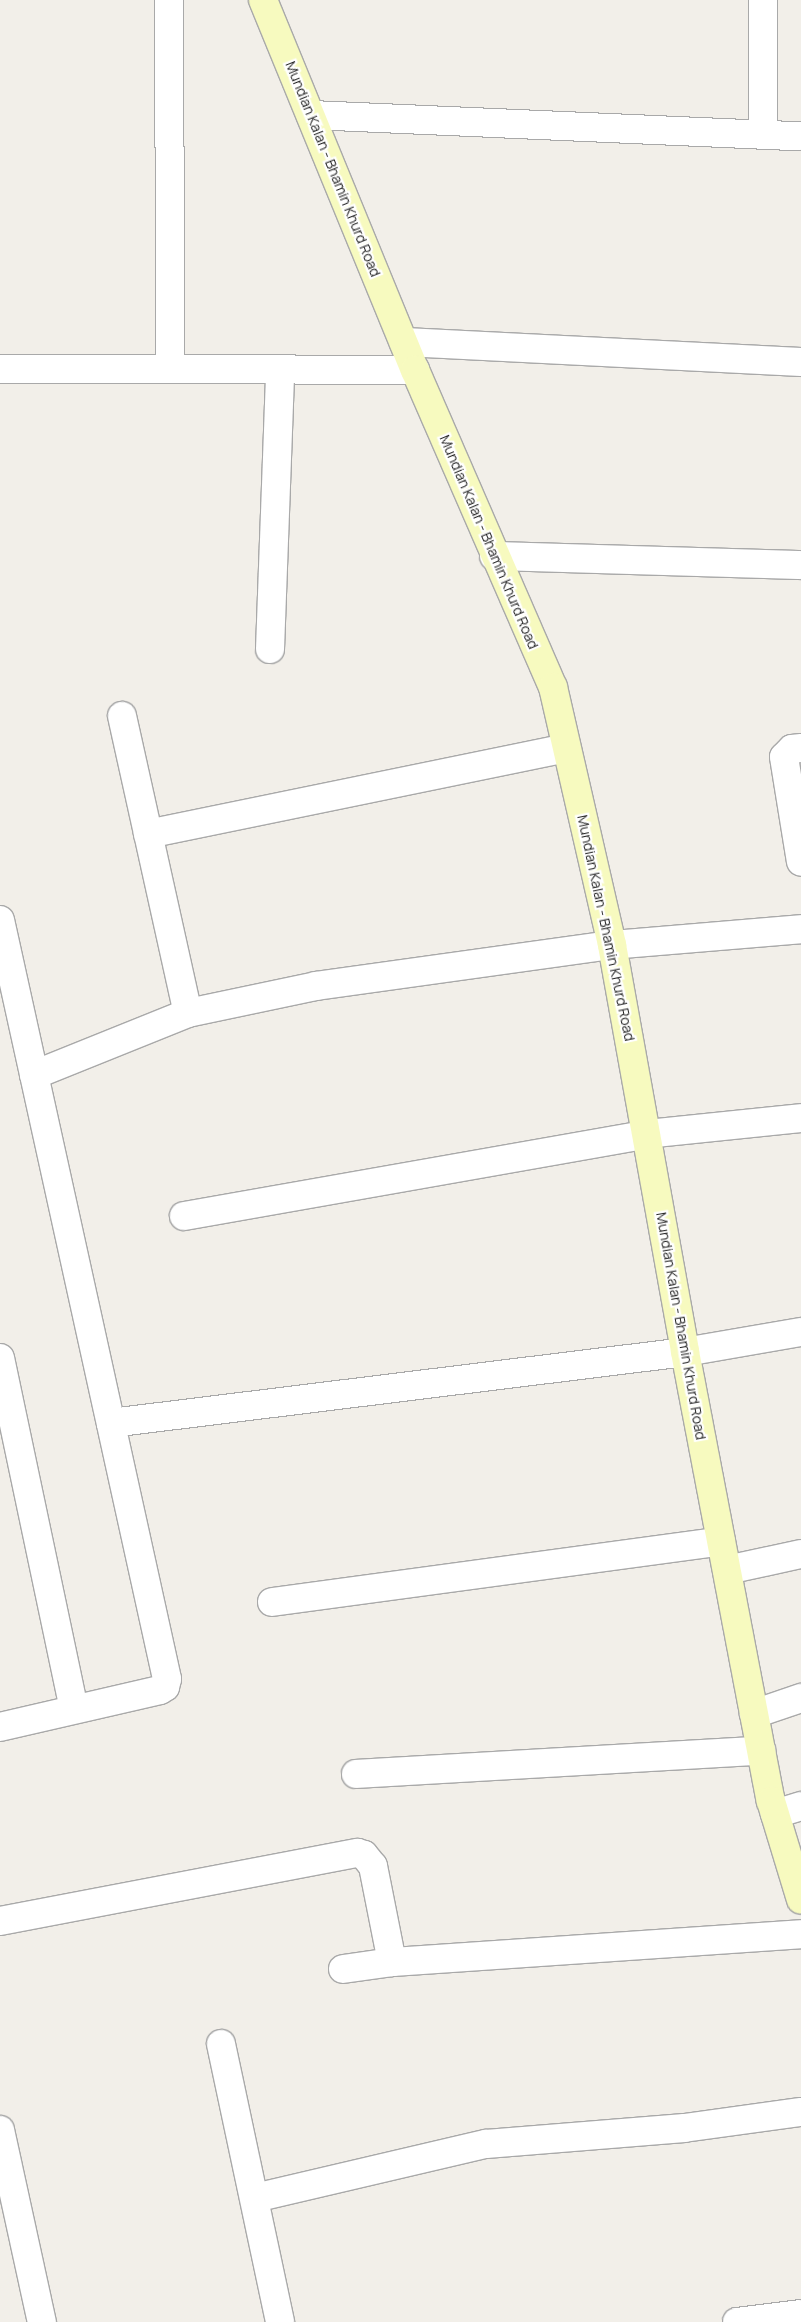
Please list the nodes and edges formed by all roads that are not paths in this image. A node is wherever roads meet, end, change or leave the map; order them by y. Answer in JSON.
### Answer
{"nodes":[{"id":1,"x":169,"y":0,"type":"edge"},
{"id":2,"x":263,"y":0,"type":"edge"},
{"id":3,"x":762,"y":0,"type":"edge"},
{"id":4,"x":310,"y":115,"type":"junction"},
{"id":5,"x":763,"y":134,"type":"junction"},
{"id":6,"x":801,"y":136,"type":"edge"},
{"id":7,"x":404,"y":342,"type":"junction"},
{"id":8,"x":801,"y":362,"type":"edge"},
{"id":9,"x":0,"y":369,"type":"edge"},
{"id":10,"x":170,"y":369,"type":"junction"},
{"id":11,"x":280,"y":370,"type":"junction"},
{"id":12,"x":415,"y":370,"type":"junction"},
{"id":13,"x":494,"y":556,"type":"junction"},
{"id":14,"x":801,"y":565,"type":"edge"},
{"id":15,"x":270,"y":649,"type":"dead end"},
{"id":16,"x":122,"y":716,"type":"dead end"},
{"id":17,"x":566,"y":748,"type":"junction"},
{"id":18,"x":801,"y":748,"type":"edge"},
{"id":19,"x":148,"y":834,"type":"junction"},
{"id":20,"x":801,"y":862,"type":"edge"},
{"id":21,"x":0,"y":920,"type":"edge"},
{"id":22,"x":801,"y":929,"type":"edge"},
{"id":23,"x":612,"y":945,"type":"junction"},
{"id":24,"x":188,"y":1013,"type":"junction"},
{"id":25,"x":34,"y":1075,"type":"junction"},
{"id":26,"x":801,"y":1118,"type":"edge"},
{"id":27,"x":647,"y":1134,"type":"junction"},
{"id":28,"x":184,"y":1216,"type":"dead end"},
{"id":29,"x":801,"y":1332,"type":"edge"},
{"id":30,"x":685,"y":1352,"type":"junction"},
{"id":31,"x":0,"y":1358,"type":"edge"},
{"id":32,"x":111,"y":1423,"type":"junction"},
{"id":33,"x":721,"y":1541,"type":"junction"},
{"id":34,"x":801,"y":1554,"type":"edge"},
{"id":35,"x":727,"y":1570,"type":"junction"},
{"id":36,"x":272,"y":1602,"type":"dead end"},
{"id":37,"x":801,"y":1698,"type":"edge"},
{"id":38,"x":74,"y":1708,"type":"junction"},
{"id":39,"x":754,"y":1714,"type":"junction"},
{"id":40,"x":0,"y":1727,"type":"edge"},
{"id":41,"x":761,"y":1751,"type":"junction"},
{"id":42,"x":356,"y":1774,"type":"dead end"},
{"id":43,"x":801,"y":1806,"type":"edge"},
{"id":44,"x":774,"y":1814,"type":"junction"},
{"id":45,"x":801,"y":1900,"type":"edge"},
{"id":46,"x":0,"y":1921,"type":"edge"},
{"id":47,"x":801,"y":1934,"type":"edge"},
{"id":48,"x":392,"y":1962,"type":"junction"},
{"id":49,"x":343,"y":1969,"type":"dead end"},
{"id":50,"x":221,"y":2044,"type":"dead end"},
{"id":51,"x":801,"y":2112,"type":"edge"},
{"id":52,"x":0,"y":2130,"type":"edge"},
{"id":53,"x":255,"y":2198,"type":"junction"},
{"id":54,"x":801,"y":2314,"type":"edge"},
{"id":55,"x":42,"y":2322,"type":"edge"},
{"id":56,"x":280,"y":2322,"type":"edge"},
{"id":57,"x":737,"y":2322,"type":"edge"}],
"edges":[{"from":1,"to":10,"type":"street"},
{"from":2,"to":4,"type":"street","name":"Mundian Kalan - Bhamin Khurd Road"},
{"from":3,"to":5,"type":"street"},
{"from":4,"to":5,"type":"street"},
{"from":4,"to":7,"type":"street","name":"Mundian Kalan - Bhamin Khurd Road"},
{"from":5,"to":6,"type":"street"},
{"from":7,"to":8,"type":"street"},
{"from":7,"to":12,"type":"street","name":"Mundian Kalan - Bhamin Khurd Road"},
{"from":9,"to":10,"type":"street"},
{"from":10,"to":11,"type":"street"},
{"from":11,"to":12,"type":"street"},
{"from":11,"to":15,"type":"street"},
{"from":12,"to":13,"type":"street","name":"Mundian Kalan - Bhamin Khurd Road"},
{"from":13,"to":14,"type":"street"},
{"from":13,"to":17,"type":"street","name":"Mundian Kalan - Bhamin Khurd Road"},
{"from":16,"to":19,"type":"street"},
{"from":17,"to":19,"type":"street"},
{"from":17,"to":23,"type":"street","name":"Mundian Kalan - Bhamin Khurd Road"},
{"from":18,"to":20,"type":"street"},
{"from":19,"to":24,"type":"street"},
{"from":21,"to":25,"type":"street"},
{"from":22,"to":23,"type":"street"},
{"from":23,"to":24,"type":"street"},
{"from":23,"to":27,"type":"street","name":"Mundian Kalan - Bhamin Khurd Road"},
{"from":24,"to":25,"type":"street"},
{"from":25,"to":32,"type":"street"},
{"from":26,"to":27,"type":"street"},
{"from":27,"to":28,"type":"street"},
{"from":27,"to":30,"type":"street","name":"Mundian Kalan - Bhamin Khurd Road"},
{"from":29,"to":30,"type":"street"},
{"from":30,"to":32,"type":"street"},
{"from":30,"to":33,"type":"street","name":"Mundian Kalan - Bhamin Khurd Road"},
{"from":31,"to":38,"type":"street"},
{"from":32,"to":38,"type":"street"},
{"from":33,"to":35,"type":"street","name":"Mundian Kalan - Bhamin Khurd Road"},
{"from":33,"to":36,"type":"street"},
{"from":34,"to":35,"type":"street"},
{"from":35,"to":39,"type":"street","name":"Mundian Kalan - Bhamin Khurd Road"},
{"from":37,"to":39,"type":"street"},
{"from":38,"to":40,"type":"street"},
{"from":39,"to":41,"type":"street","name":"Mundian Kalan - Bhamin Khurd Road"},
{"from":41,"to":42,"type":"street"},
{"from":41,"to":44,"type":"street","name":"Mundian Kalan - Bhamin Khurd Road"},
{"from":43,"to":44,"type":"street"},
{"from":44,"to":45,"type":"street","name":"Mundian Kalan - Bhamin Khurd Road"},
{"from":46,"to":48,"type":"street"},
{"from":47,"to":48,"type":"street"},
{"from":48,"to":49,"type":"street"},
{"from":50,"to":53,"type":"street"},
{"from":51,"to":53,"type":"street"},
{"from":52,"to":55,"type":"street"},
{"from":53,"to":56,"type":"street"},
{"from":54,"to":57,"type":"street"}]}
